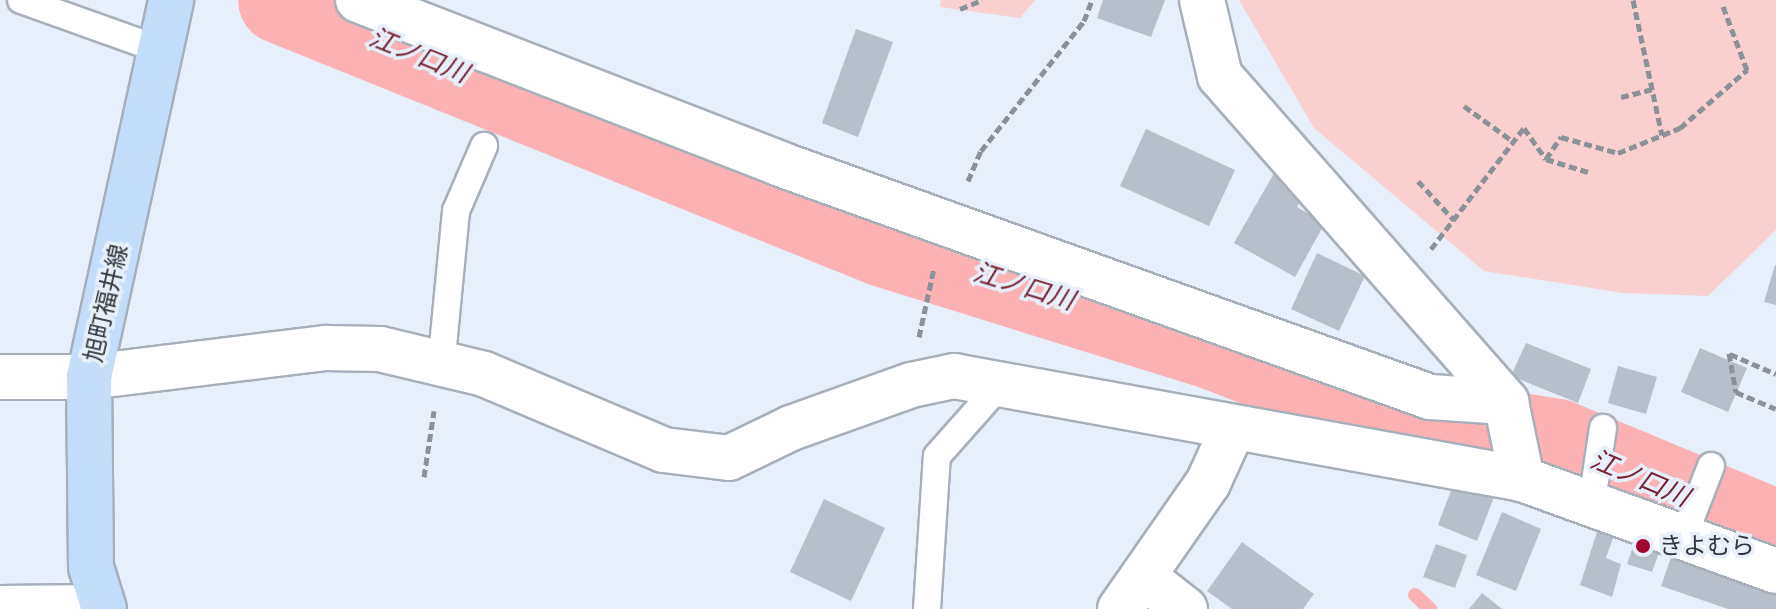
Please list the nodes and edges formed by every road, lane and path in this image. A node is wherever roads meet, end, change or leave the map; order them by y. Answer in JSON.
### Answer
{"nodes":[{"id":1,"x":21,"y":0,"type":"edge"},
{"id":2,"x":171,"y":0,"type":"edge"},
{"id":3,"x":358,"y":0,"type":"edge"},
{"id":4,"x":982,"y":0,"type":"edge"},
{"id":5,"x":1092,"y":0,"type":"edge"},
{"id":6,"x":1202,"y":0,"type":"edge"},
{"id":7,"x":1633,"y":0,"type":"edge"},
{"id":8,"x":1723,"y":6,"type":"dead end"},
{"id":9,"x":960,"y":9,"type":"dead end"},
{"id":10,"x":161,"y":50,"type":"junction"},
{"id":11,"x":1654,"y":89,"type":"junction"},
{"id":12,"x":1621,"y":97,"type":"dead end"},
{"id":13,"x":1464,"y":106,"type":"dead end"},
{"id":14,"x":1662,"y":135,"type":"junction"},
{"id":15,"x":1514,"y":142,"type":"junction"},
{"id":16,"x":484,"y":146,"type":"dead end"},
{"id":17,"x":1546,"y":159,"type":"junction"},
{"id":18,"x":1588,"y":172,"type":"dead end"},
{"id":19,"x":1418,"y":181,"type":"dead end"},
{"id":20,"x":1454,"y":220,"type":"junction"},
{"id":21,"x":949,"y":223,"type":"junction"},
{"id":22,"x":1434,"y":243,"type":"dead end"},
{"id":23,"x":441,"y":367,"type":"junction"},
{"id":24,"x":1776,"y":374,"type":"edge"},
{"id":25,"x":0,"y":377,"type":"edge"},
{"id":26,"x":89,"y":377,"type":"junction"},
{"id":27,"x":1001,"y":384,"type":"junction"},
{"id":28,"x":1508,"y":406,"type":"junction"},
{"id":29,"x":1776,"y":409,"type":"edge"},
{"id":30,"x":1603,"y":428,"type":"dead end"},
{"id":31,"x":1232,"y":430,"type":"junction"},
{"id":32,"x":1711,"y":466,"type":"dead end"},
{"id":33,"x":1521,"y":469,"type":"junction"},
{"id":34,"x":424,"y":477,"type":"dead end"},
{"id":35,"x":1592,"y":501,"type":"junction"},
{"id":36,"x":1684,"y":536,"type":"junction"},
{"id":37,"x":1776,"y":571,"type":"edge"},
{"id":38,"x":1132,"y":593,"type":"edge"},
{"id":39,"x":0,"y":608,"type":"edge"},
{"id":40,"x":103,"y":608,"type":"edge"},
{"id":41,"x":927,"y":609,"type":"edge"},
{"id":42,"x":1185,"y":609,"type":"edge"}],
"edges":[{"from":1,"to":10,"type":"lane"},
{"from":2,"to":10,"type":"street","name":"旭町福井線"},
{"from":3,"to":21,"type":"street"},
{"from":4,"to":9,"type":"path"},
{"from":5,"to":21,"type":"path"},
{"from":6,"to":28,"type":"street"},
{"from":7,"to":11,"type":"path"},
{"from":8,"to":14,"type":"path"},
{"from":10,"to":26,"type":"street","name":"旭町福井線"},
{"from":11,"to":12,"type":"path"},
{"from":11,"to":14,"type":"path"},
{"from":13,"to":15,"type":"path"},
{"from":14,"to":17,"type":"path"},
{"from":15,"to":17,"type":"path"},
{"from":15,"to":20,"type":"path"},
{"from":16,"to":23,"type":"lane"},
{"from":17,"to":18,"type":"path"},
{"from":19,"to":20,"type":"path"},
{"from":20,"to":22,"type":"path"},
{"from":21,"to":28,"type":"street"},
{"from":23,"to":26,"type":"street"},
{"from":23,"to":27,"type":"street"},
{"from":23,"to":34,"type":"path"},
{"from":24,"to":29,"type":"path"},
{"from":25,"to":26,"type":"street"},
{"from":26,"to":40,"type":"street","name":"旭町福井線"},
{"from":27,"to":31,"type":"street"},
{"from":27,"to":41,"type":"lane"},
{"from":28,"to":33,"type":"street"},
{"from":30,"to":35,"type":"lane"},
{"from":31,"to":33,"type":"street"},
{"from":31,"to":38,"type":"street"},
{"from":32,"to":36,"type":"lane"},
{"from":33,"to":35,"type":"street"},
{"from":35,"to":36,"type":"street"},
{"from":36,"to":37,"type":"street"},
{"from":38,"to":42,"type":"street"},
{"from":39,"to":40,"type":"street"}]}
